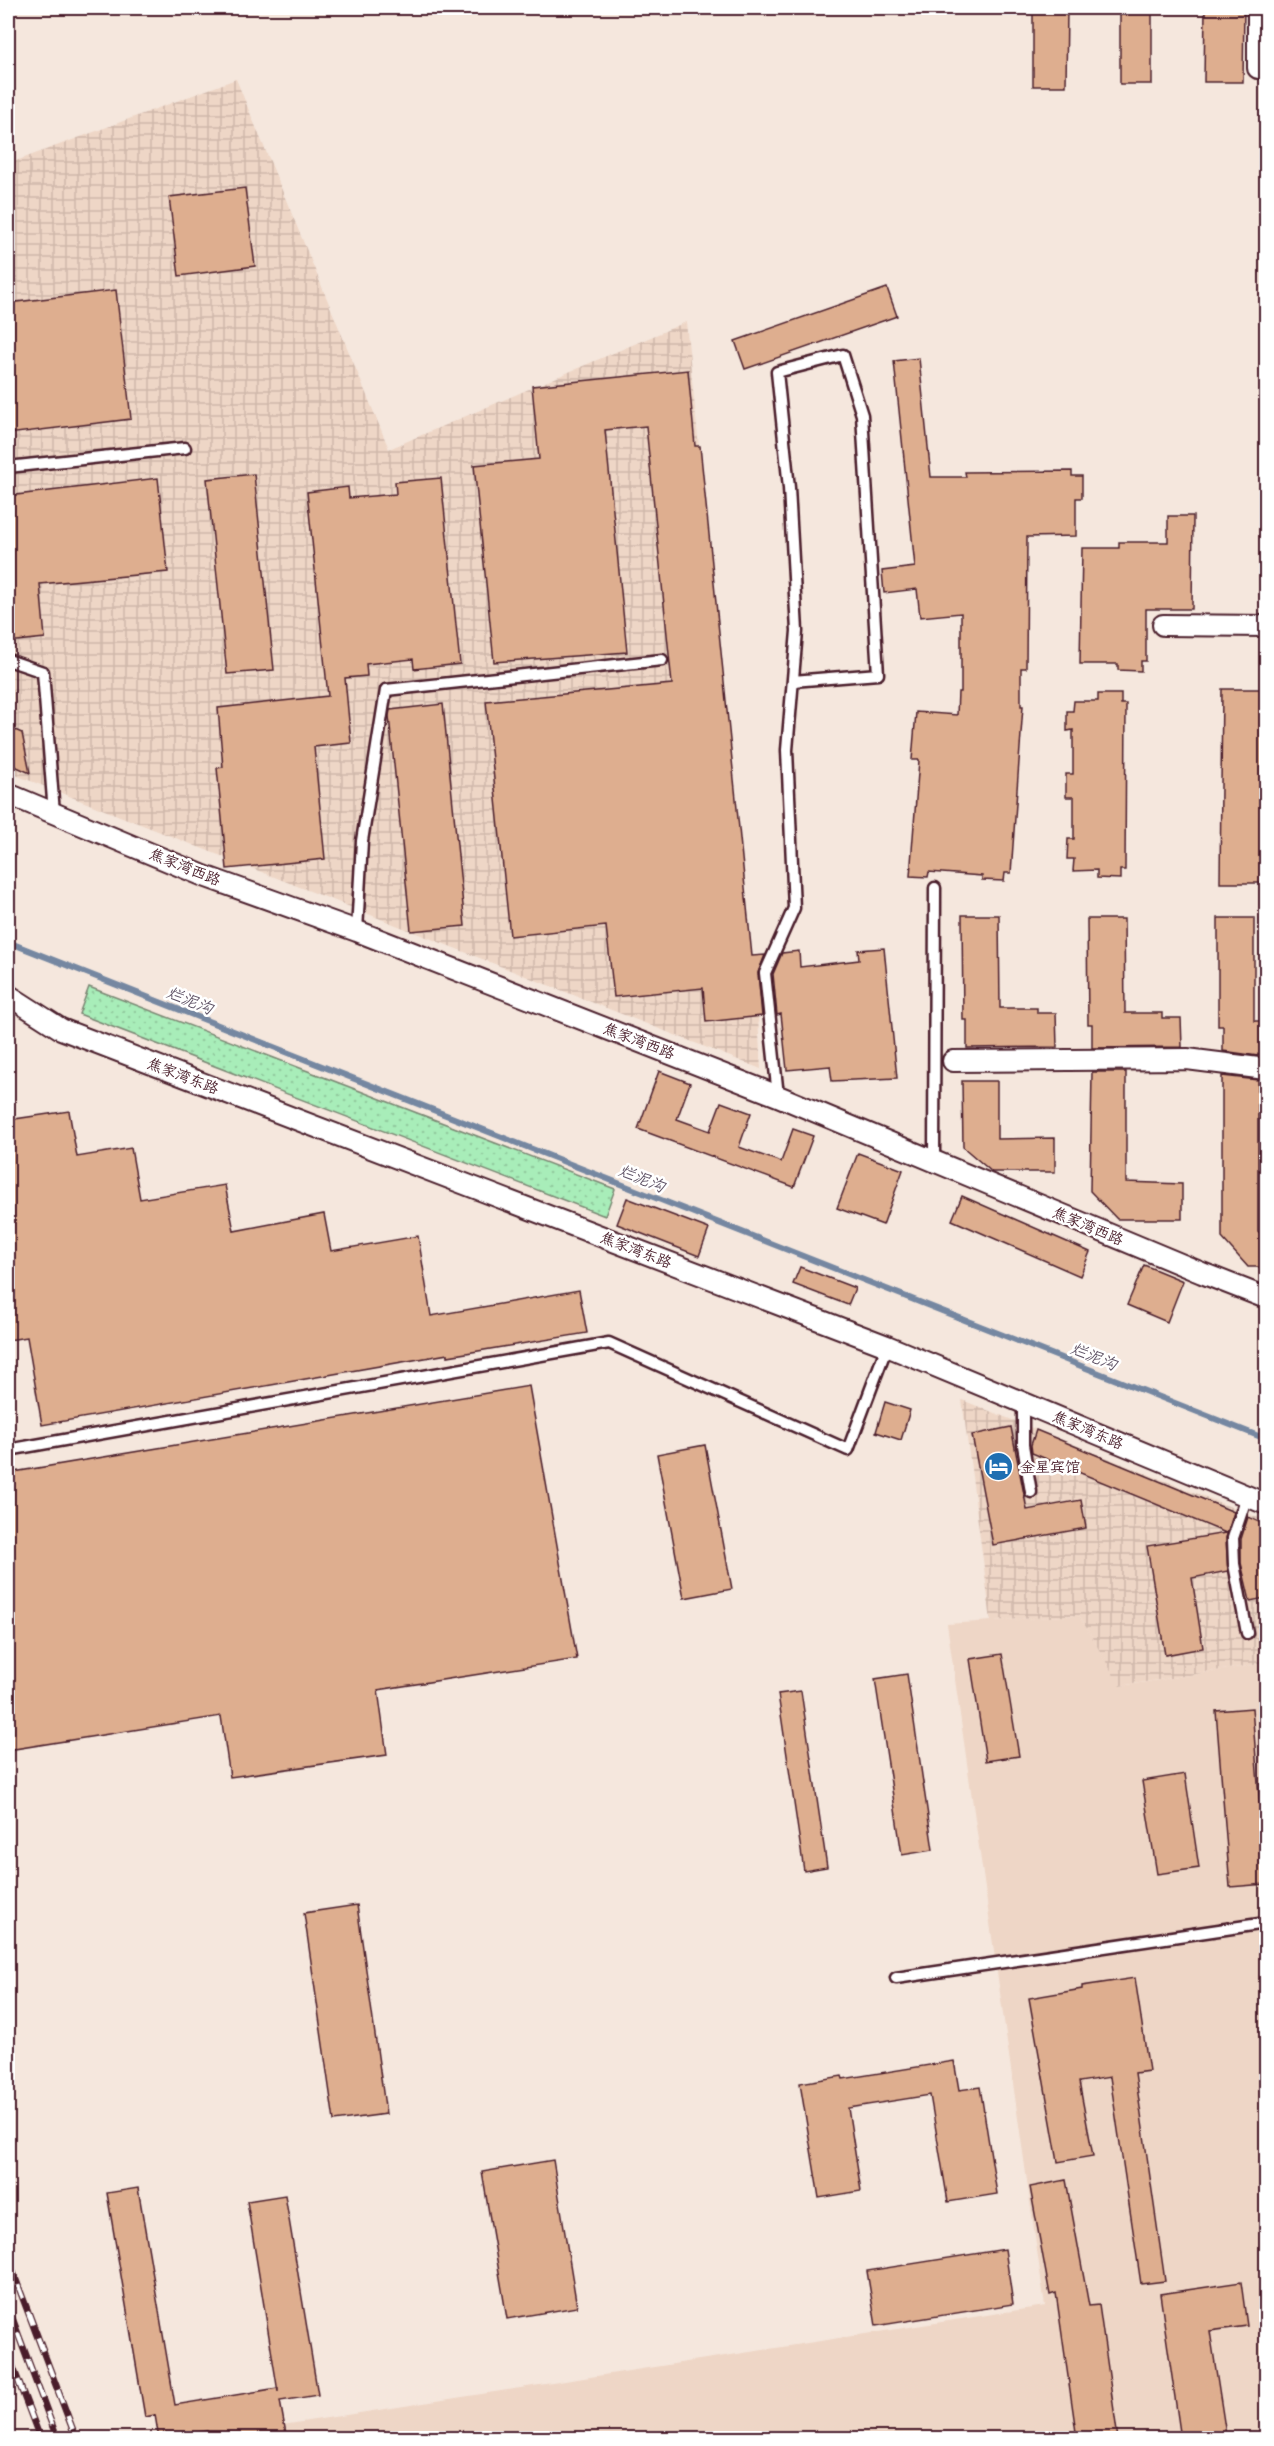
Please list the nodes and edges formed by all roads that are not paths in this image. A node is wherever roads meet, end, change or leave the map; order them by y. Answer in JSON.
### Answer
{"nodes":[{"id":1,"x":1258,"y":8,"type":"edge"},
{"id":2,"x":1258,"y":68,"type":"dead end"},
{"id":3,"x":184,"y":448,"type":"dead end"},
{"id":4,"x":8,"y":467,"type":"edge"},
{"id":5,"x":1163,"y":625,"type":"dead end"},
{"id":6,"x":1266,"y":626,"type":"edge"},
{"id":7,"x":8,"y":660,"type":"edge"},
{"id":8,"x":662,"y":660,"type":"dead end"},
{"id":9,"x":793,"y":681,"type":"junction"},
{"id":10,"x":8,"y":794,"type":"edge"},
{"id":11,"x":54,"y":813,"type":"junction"},
{"id":12,"x":935,"y":888,"type":"dead end"},
{"id":13,"x":357,"y":931,"type":"junction"},
{"id":14,"x":8,"y":995,"type":"edge"},
{"id":15,"x":953,"y":1060,"type":"dead end"},
{"id":16,"x":1266,"y":1068,"type":"edge"},
{"id":17,"x":778,"y":1096,"type":"junction"},
{"id":18,"x":934,"y":1161,"type":"junction"},
{"id":19,"x":1266,"y":1298,"type":"edge"},
{"id":20,"x":887,"y":1346,"type":"junction"},
{"id":21,"x":1023,"y":1403,"type":"junction"},
{"id":22,"x":8,"y":1450,"type":"edge"},
{"id":23,"x":1031,"y":1492,"type":"dead end"},
{"id":24,"x":1247,"y":1496,"type":"junction"},
{"id":25,"x":1266,"y":1504,"type":"edge"},
{"id":26,"x":1248,"y":1633,"type":"dead end"},
{"id":27,"x":1266,"y":1923,"type":"edge"},
{"id":28,"x":896,"y":1978,"type":"dead end"}],
"edges":[{"from":1,"to":2,"type":"street"},
{"from":3,"to":4,"type":"lane"},
{"from":5,"to":6,"type":"street"},
{"from":7,"to":11,"type":"lane"},
{"from":8,"to":13,"type":"lane"},
{"from":9,"to":9,"type":"lane"},
{"from":9,"to":17,"type":"lane"},
{"from":10,"to":11,"type":"street","name":"焦家湾西路"},
{"from":11,"to":13,"type":"street","name":"焦家湾西路"},
{"from":12,"to":18,"type":"lane"},
{"from":13,"to":17,"type":"street","name":"焦家湾西路"},
{"from":14,"to":20,"type":"street","name":"焦家湾东路"},
{"from":15,"to":16,"type":"street"},
{"from":17,"to":18,"type":"street","name":"焦家湾西路"},
{"from":18,"to":19,"type":"street","name":"焦家湾西路"},
{"from":20,"to":21,"type":"street","name":"焦家湾东路"},
{"from":20,"to":22,"type":"lane"},
{"from":21,"to":23,"type":"lane"},
{"from":21,"to":24,"type":"street","name":"焦家湾东路"},
{"from":24,"to":25,"type":"street","name":"焦家湾东路"},
{"from":24,"to":26,"type":"lane"},
{"from":27,"to":28,"type":"lane"}]}
